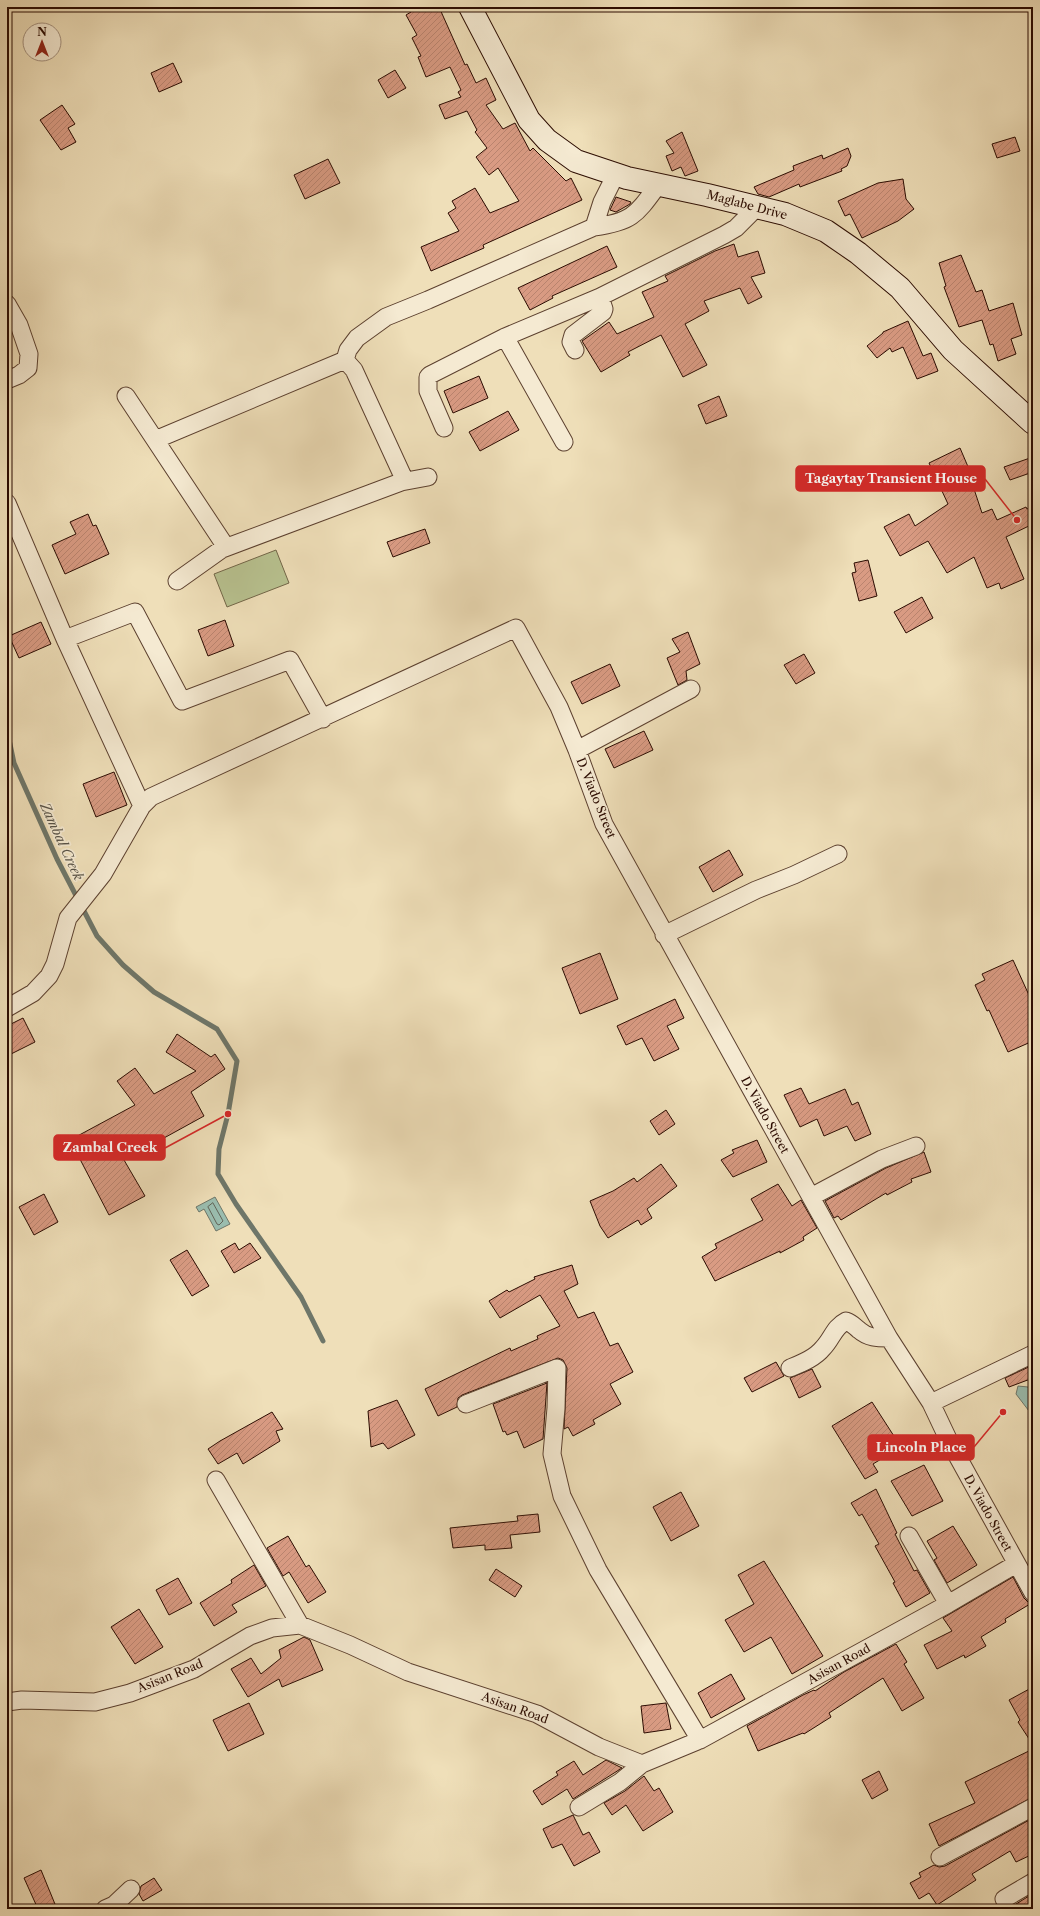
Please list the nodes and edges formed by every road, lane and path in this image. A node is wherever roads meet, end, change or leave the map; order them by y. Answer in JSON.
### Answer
{"nodes":[{"id":1,"x":470,"y":7,"type":"edge"},
{"id":2,"x":616,"y":174,"type":"junction"},
{"id":3,"x":658,"y":185,"type":"junction"},
{"id":4,"x":756,"y":207,"type":"junction"},
{"id":5,"x":594,"y":227,"type":"junction"},
{"id":6,"x":600,"y":297,"type":"junction"},
{"id":7,"x":7,"y":304,"type":"edge"},
{"id":8,"x":505,"y":338,"type":"junction"},
{"id":9,"x":575,"y":350,"type":"dead end"},
{"id":10,"x":345,"y":360,"type":"junction"},
{"id":11,"x":7,"y":380,"type":"edge"},
{"id":12,"x":126,"y":396,"type":"dead end"},
{"id":13,"x":1033,"y":423,"type":"edge"},
{"id":14,"x":444,"y":428,"type":"dead end"},
{"id":15,"x":155,"y":440,"type":"junction"},
{"id":16,"x":564,"y":442,"type":"dead end"},
{"id":17,"x":428,"y":477,"type":"dead end"},
{"id":18,"x":405,"y":481,"type":"junction"},
{"id":19,"x":7,"y":503,"type":"edge"},
{"id":20,"x":226,"y":547,"type":"junction"},
{"id":21,"x":177,"y":581,"type":"dead end"},
{"id":22,"x":65,"y":639,"type":"junction"},
{"id":23,"x":691,"y":689,"type":"dead end"},
{"id":24,"x":323,"y":719,"type":"junction"},
{"id":25,"x":577,"y":750,"type":"junction"},
{"id":26,"x":142,"y":806,"type":"junction"},
{"id":27,"x":838,"y":854,"type":"dead end"},
{"id":28,"x":664,"y":935,"type":"junction"},
{"id":29,"x":7,"y":1008,"type":"edge"},
{"id":30,"x":916,"y":1146,"type":"dead end"},
{"id":31,"x":811,"y":1197,"type":"junction"},
{"id":32,"x":889,"y":1338,"type":"junction"},
{"id":33,"x":1033,"y":1354,"type":"edge"},
{"id":34,"x":790,"y":1368,"type":"dead end"},
{"id":35,"x":931,"y":1403,"type":"junction"},
{"id":36,"x":466,"y":1404,"type":"dead end"},
{"id":37,"x":216,"y":1480,"type":"dead end"},
{"id":38,"x":909,"y":1536,"type":"dead end"},
{"id":39,"x":1016,"y":1564,"type":"junction"},
{"id":40,"x":1033,"y":1593,"type":"edge"},
{"id":41,"x":948,"y":1604,"type":"junction"},
{"id":42,"x":300,"y":1626,"type":"junction"},
{"id":43,"x":7,"y":1702,"type":"edge"},
{"id":44,"x":700,"y":1740,"type":"junction"},
{"id":45,"x":642,"y":1764,"type":"junction"},
{"id":46,"x":579,"y":1807,"type":"dead end"},
{"id":47,"x":1033,"y":1807,"type":"edge"},
{"id":48,"x":940,"y":1857,"type":"dead end"},
{"id":49,"x":1033,"y":1882,"type":"edge"},
{"id":50,"x":131,"y":1889,"type":"dead end"},
{"id":51,"x":1004,"y":1899,"type":"dead end"},
{"id":52,"x":105,"y":1909,"type":"edge"}],
"edges":[{"from":1,"to":2,"type":"main road","name":"Maglabe Drive"},
{"from":2,"to":3,"type":"main road","name":"Maglabe Drive"},
{"from":2,"to":5,"type":"street"},
{"from":3,"to":4,"type":"main road","name":"Maglabe Drive"},
{"from":3,"to":5,"type":"street"},
{"from":4,"to":6,"type":"street"},
{"from":4,"to":13,"type":"main road","name":"Maglabe Drive"},
{"from":5,"to":10,"type":"street"},
{"from":6,"to":8,"type":"street"},
{"from":6,"to":9,"type":"street"},
{"from":7,"to":11,"type":"street"},
{"from":8,"to":14,"type":"street"},
{"from":8,"to":16,"type":"street"},
{"from":10,"to":15,"type":"street"},
{"from":10,"to":18,"type":"street"},
{"from":12,"to":15,"type":"street"},
{"from":15,"to":20,"type":"street"},
{"from":17,"to":18,"type":"street"},
{"from":18,"to":20,"type":"street"},
{"from":19,"to":22,"type":"street"},
{"from":20,"to":21,"type":"street"},
{"from":22,"to":24,"type":"street"},
{"from":22,"to":26,"type":"street"},
{"from":23,"to":25,"type":"street"},
{"from":24,"to":25,"type":"street","name":"D. Viado Street"},
{"from":24,"to":26,"type":"street"},
{"from":25,"to":28,"type":"street","name":"D. Viado Street"},
{"from":26,"to":29,"type":"street"},
{"from":27,"to":28,"type":"street"},
{"from":28,"to":31,"type":"street","name":"D. Viado Street"},
{"from":30,"to":31,"type":"street"},
{"from":31,"to":32,"type":"street","name":"D. Viado Street"},
{"from":32,"to":34,"type":"street"},
{"from":32,"to":35,"type":"street","name":"D. Viado Street"},
{"from":33,"to":35,"type":"street"},
{"from":35,"to":39,"type":"street","name":"D. Viado Street"},
{"from":36,"to":44,"type":"street"},
{"from":37,"to":42,"type":"street"},
{"from":38,"to":41,"type":"street"},
{"from":39,"to":40,"type":"street","name":"D. Viado Street"},
{"from":39,"to":41,"type":"street","name":"Asisan Road"},
{"from":41,"to":44,"type":"street","name":"Asisan Road"},
{"from":42,"to":43,"type":"street","name":"Asisan Road"},
{"from":42,"to":45,"type":"street","name":"Asisan Road"},
{"from":44,"to":45,"type":"street","name":"Asisan Road"},
{"from":45,"to":46,"type":"street"},
{"from":47,"to":48,"type":"street"},
{"from":49,"to":51,"type":"street"},
{"from":50,"to":52,"type":"street"}]}
